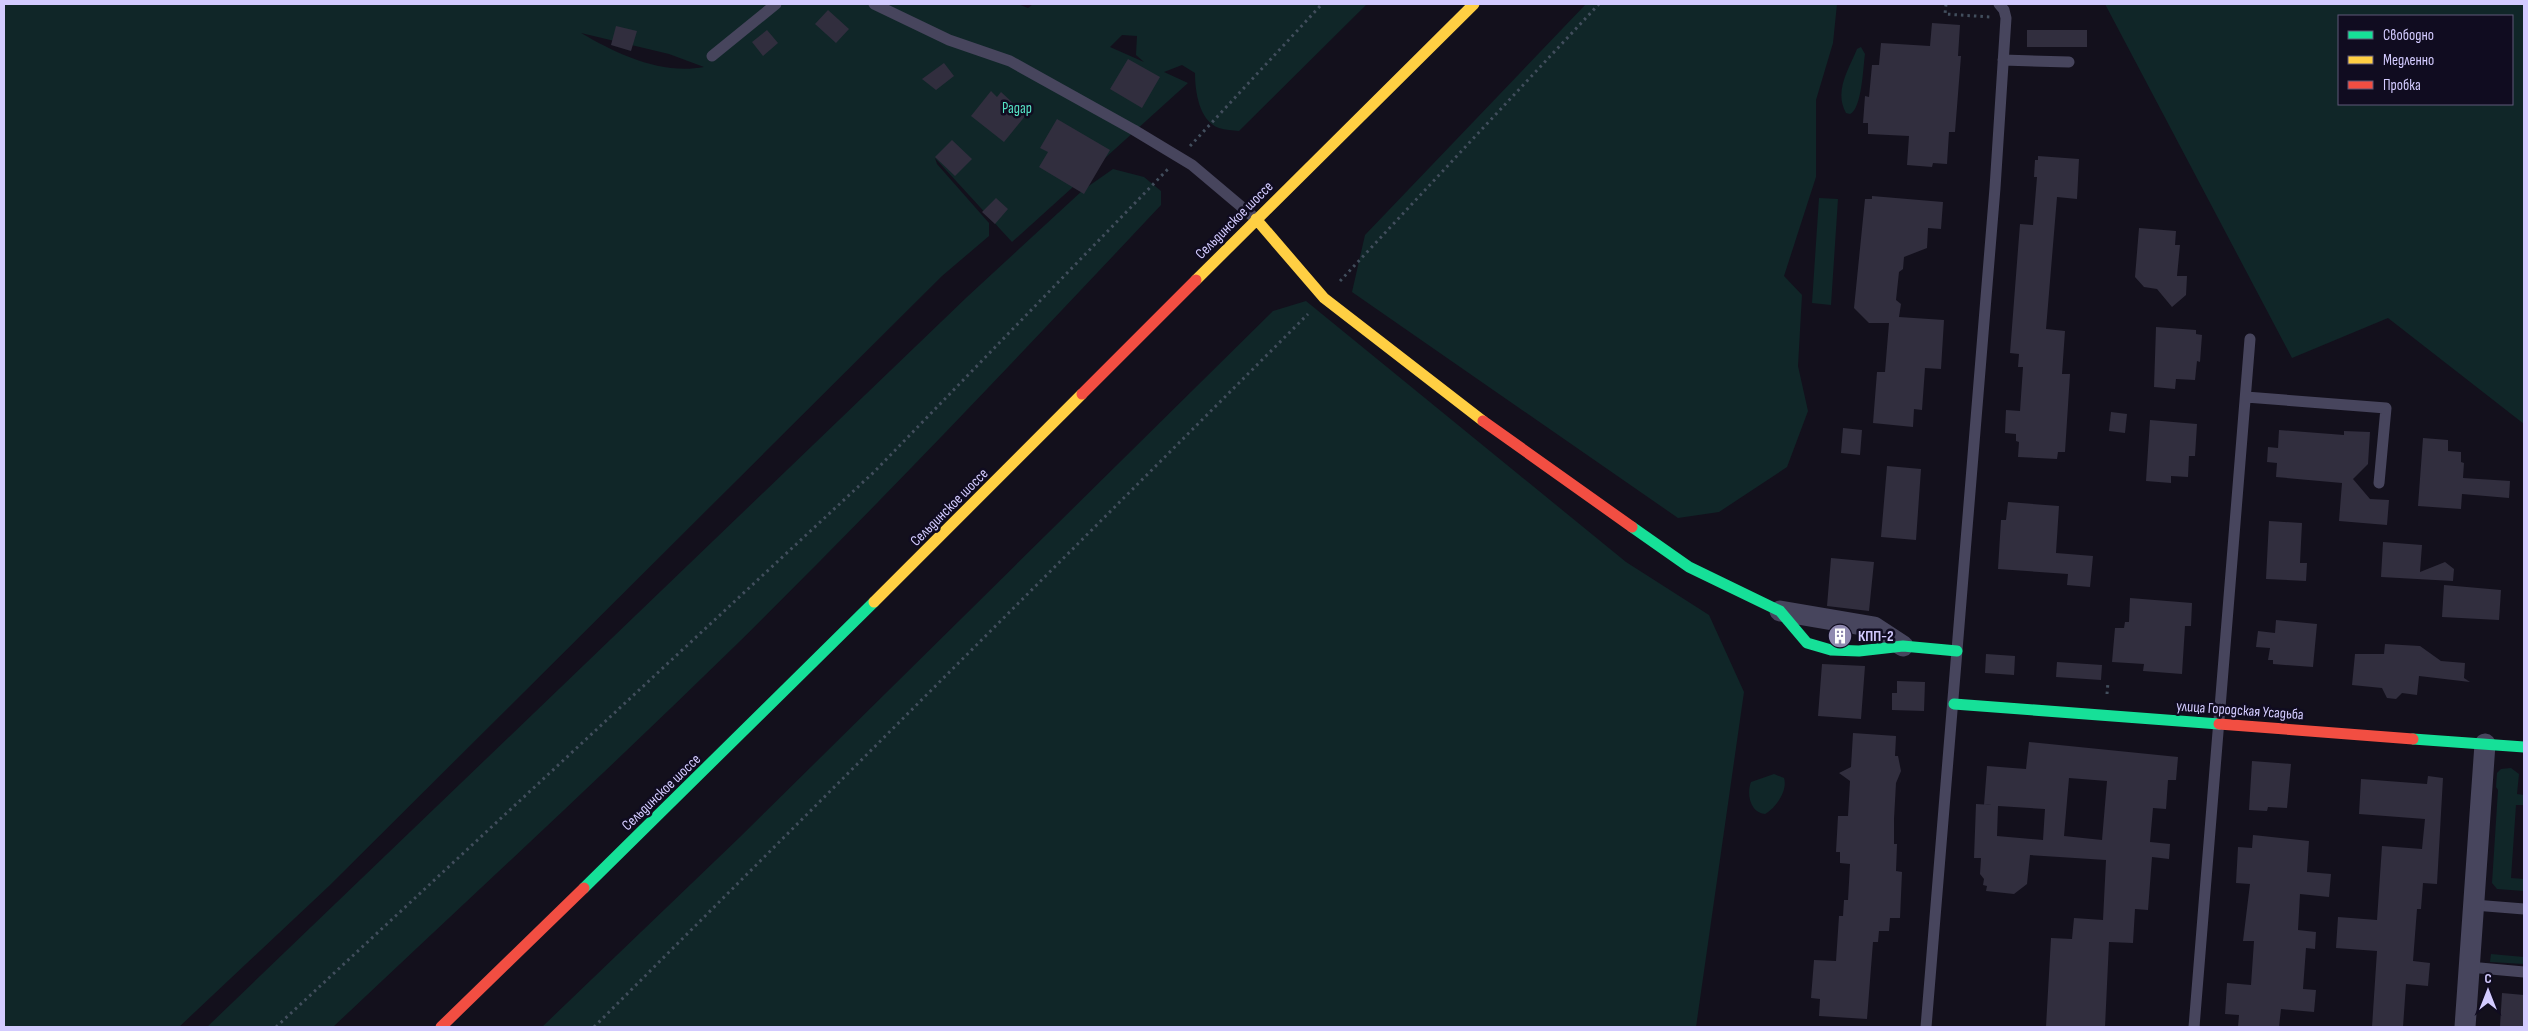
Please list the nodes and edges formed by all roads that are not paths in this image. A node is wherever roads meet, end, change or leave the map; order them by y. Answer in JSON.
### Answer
{"nodes":[{"id":1,"x":776,"y":4,"type":"edge"},
{"id":2,"x":874,"y":4,"type":"edge"},
{"id":3,"x":1474,"y":4,"type":"edge"},
{"id":4,"x":1999,"y":4,"type":"edge"},
{"id":5,"x":712,"y":56,"type":"dead end"},
{"id":6,"x":2002,"y":60,"type":"junction"},
{"id":7,"x":2068,"y":62,"type":"dead end"},
{"id":8,"x":1256,"y":219,"type":"junction"},
{"id":9,"x":2250,"y":339,"type":"dead end"},
{"id":10,"x":2246,"y":397,"type":"junction"},
{"id":11,"x":2379,"y":483,"type":"dead end"},
{"id":12,"x":1780,"y":612,"type":"junction"},
{"id":13,"x":1902,"y":646,"type":"junction"},
{"id":14,"x":1956,"y":651,"type":"junction"},
{"id":15,"x":1954,"y":704,"type":"junction"},
{"id":16,"x":2221,"y":723,"type":"junction"},
{"id":17,"x":2486,"y":744,"type":"junction"},
{"id":18,"x":2524,"y":747,"type":"edge"},
{"id":19,"x":2474,"y":905,"type":"junction"},
{"id":20,"x":2524,"y":909,"type":"edge"},
{"id":21,"x":2469,"y":967,"type":"junction"},
{"id":22,"x":2524,"y":972,"type":"edge"},
{"id":23,"x":441,"y":1027,"type":"edge"},
{"id":24,"x":1926,"y":1027,"type":"edge"},
{"id":25,"x":2194,"y":1027,"type":"edge"},
{"id":26,"x":2465,"y":1027,"type":"edge"}],
"edges":[{"from":1,"to":5,"type":"lane"},
{"from":2,"to":8,"type":"lane"},
{"from":3,"to":8,"type":"main road","name":"Сельдинское шоссе"},
{"from":4,"to":6,"type":"lane"},
{"from":6,"to":7,"type":"lane"},
{"from":6,"to":14,"type":"lane"},
{"from":8,"to":12,"type":"main road"},
{"from":8,"to":23,"type":"main road","name":"Сельдинское шоссе"},
{"from":9,"to":10,"type":"lane"},
{"from":10,"to":11,"type":"lane"},
{"from":10,"to":16,"type":"lane"},
{"from":12,"to":13,"type":"street"},
{"from":12,"to":13,"type":"main road"},
{"from":13,"to":14,"type":"main road"},
{"from":14,"to":15,"type":"lane"},
{"from":15,"to":16,"type":"main road","name":"улица Городская Усадьба"},
{"from":15,"to":24,"type":"lane"},
{"from":16,"to":17,"type":"main road","name":"улица Городская Усадьба"},
{"from":16,"to":25,"type":"lane"},
{"from":17,"to":18,"type":"main road","name":"улица Городская Усадьба"},
{"from":17,"to":19,"type":"street"},
{"from":19,"to":20,"type":"lane"},
{"from":19,"to":21,"type":"street"},
{"from":21,"to":22,"type":"lane"},
{"from":21,"to":26,"type":"street"}]}
